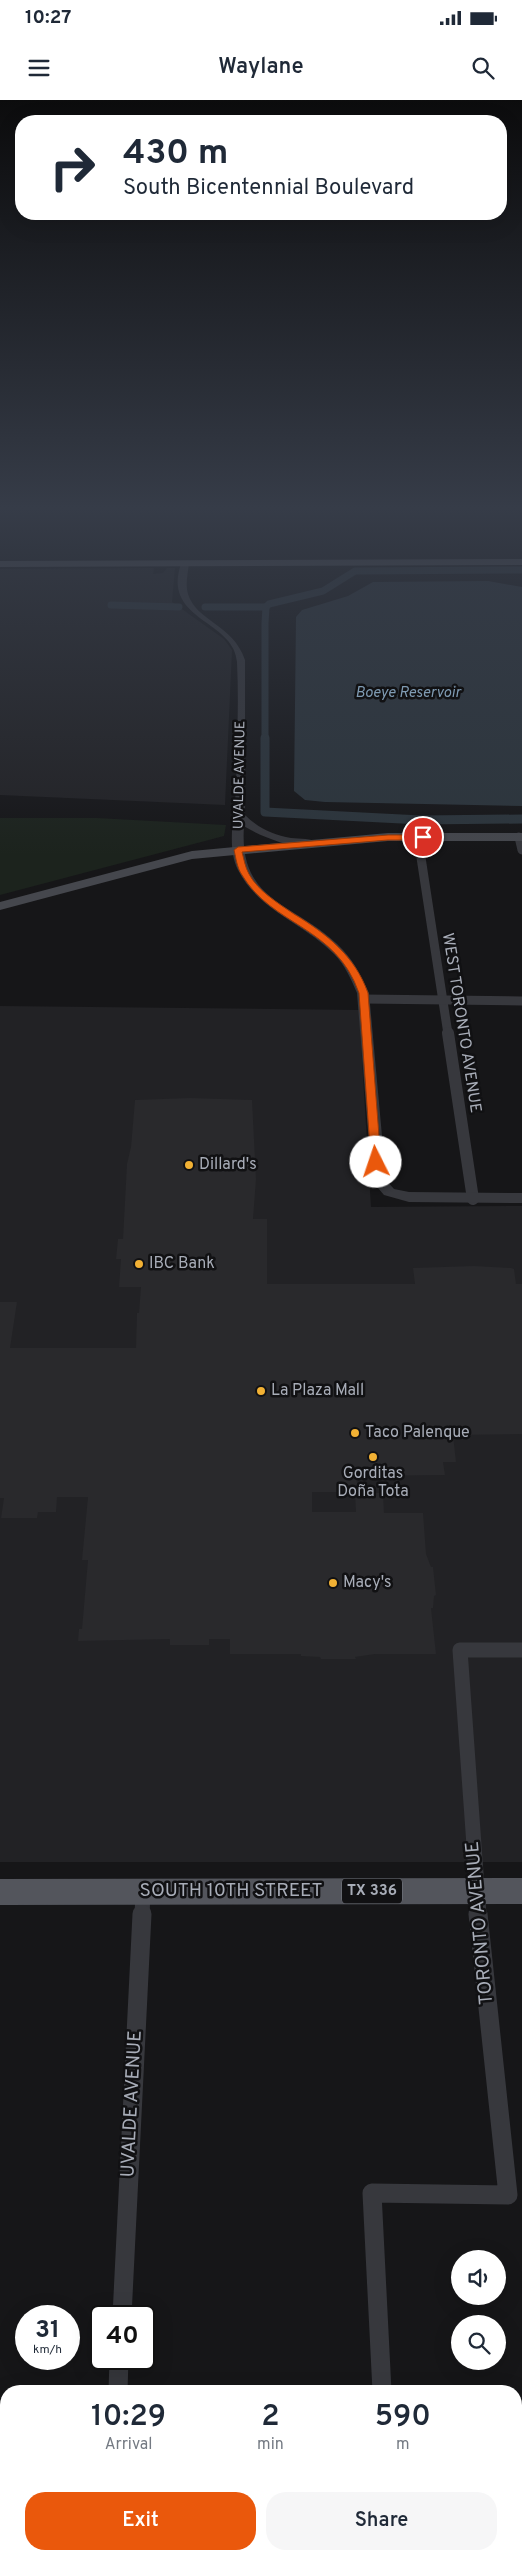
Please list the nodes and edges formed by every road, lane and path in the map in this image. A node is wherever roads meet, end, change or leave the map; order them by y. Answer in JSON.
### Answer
{"nodes":[{"id":1,"x":217,"y":626,"type":"edge"},
{"id":2,"x":240,"y":816,"type":"junction"},
{"id":3,"x":520,"y":837,"type":"edge"},
{"id":4,"x":314,"y":843,"type":"junction"},
{"id":5,"x":238,"y":850,"type":"junction"},
{"id":6,"x":522,"y":850,"type":"edge"},
{"id":7,"x":420,"y":851,"type":"dead end"},
{"id":8,"x":0,"y":906,"type":"edge"},
{"id":9,"x":364,"y":999,"type":"junction"},
{"id":10,"x":441,"y":1000,"type":"junction"},
{"id":11,"x":522,"y":1001,"type":"edge"},
{"id":12,"x":522,"y":1198,"type":"edge"},
{"id":13,"x":473,"y":1199,"type":"junction"},
{"id":14,"x":522,"y":1650,"type":"edge"},
{"id":15,"x":476,"y":1891,"type":"junction"},
{"id":16,"x":522,"y":1891,"type":"edge"},
{"id":17,"x":0,"y":1892,"type":"edge"},
{"id":18,"x":143,"y":1892,"type":"junction"},
{"id":19,"x":123,"y":2305,"type":"edge"},
{"id":20,"x":119,"y":2370,"type":"edge"},
{"id":21,"x":118,"y":2385,"type":"edge"},
{"id":22,"x":382,"y":2385,"type":"edge"}],
"edges":[{"from":1,"to":2,"type":"street","name":"UVALDE AVENUE"},
{"from":2,"to":4,"type":"street"},
{"from":2,"to":5,"type":"street","name":"UVALDE AVENUE"},
{"from":3,"to":4,"type":"main road"},
{"from":3,"to":6,"type":"street"},
{"from":4,"to":5,"type":"main road"},
{"from":5,"to":8,"type":"main road"},
{"from":5,"to":9,"type":"street","name":"UVALDE AVENUE"},
{"from":7,"to":10,"type":"street","name":"WEST TORONTO AVENUE"},
{"from":9,"to":10,"type":"street"},
{"from":9,"to":13,"type":"street","name":"UVALDE AVENUE"},
{"from":10,"to":11,"type":"street"},
{"from":10,"to":13,"type":"street","name":"WEST TORONTO AVENUE"},
{"from":12,"to":13,"type":"street"},
{"from":14,"to":15,"type":"street","name":"TORONTO AVENUE"},
{"from":15,"to":16,"type":"main road","name":"SOUTH 10TH STREET","number":"TX 336"},
{"from":15,"to":18,"type":"main road","name":"SOUTH 10TH STREET","number":"TX 336"},
{"from":15,"to":22,"type":"street","name":"TORONTO AVENUE"},
{"from":17,"to":18,"type":"main road","name":"SOUTH 10TH STREET","number":"TX 336"},
{"from":18,"to":19,"type":"street","name":"UVALDE AVENUE"},
{"from":20,"to":21,"type":"street"}]}
